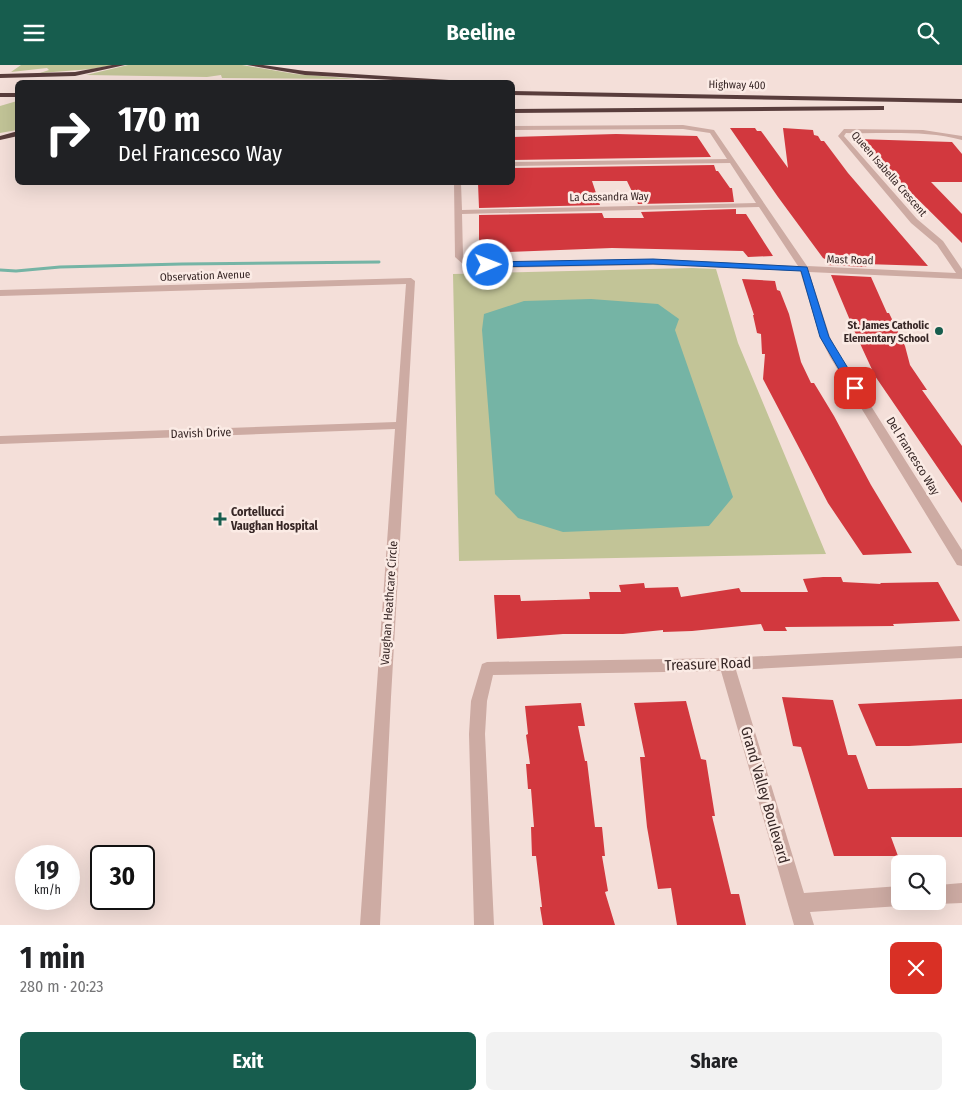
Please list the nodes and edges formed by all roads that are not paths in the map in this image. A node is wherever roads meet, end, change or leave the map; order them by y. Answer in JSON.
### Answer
{"nodes":[{"id":1,"x":122,"y":65,"type":"edge"},
{"id":2,"x":250,"y":65,"type":"edge"},
{"id":3,"x":2,"y":73,"type":"edge"},
{"id":4,"x":436,"y":80,"type":"edge"},
{"id":5,"x":0,"y":83,"type":"edge"},
{"id":6,"x":15,"y":83,"type":"edge"},
{"id":7,"x":572,"y":86,"type":"dead end"},
{"id":8,"x":0,"y":90,"type":"edge"},
{"id":9,"x":15,"y":90,"type":"edge"},
{"id":10,"x":515,"y":93,"type":"edge"},
{"id":11,"x":0,"y":95,"type":"edge"},
{"id":12,"x":15,"y":95,"type":"edge"},
{"id":13,"x":856,"y":99,"type":"junction"},
{"id":14,"x":515,"y":100,"type":"edge"},
{"id":15,"x":962,"y":101,"type":"edge"},
{"id":16,"x":898,"y":106,"type":"junction"},
{"id":17,"x":962,"y":107,"type":"edge"},
{"id":18,"x":515,"y":111,"type":"edge"},
{"id":19,"x":515,"y":128,"type":"edge"},
{"id":20,"x":15,"y":134,"type":"edge"},
{"id":21,"x":0,"y":138,"type":"edge"},
{"id":22,"x":962,"y":138,"type":"edge"},
{"id":23,"x":732,"y":161,"type":"junction"},
{"id":24,"x":515,"y":164,"type":"edge"},
{"id":25,"x":457,"y":185,"type":"edge"},
{"id":26,"x":761,"y":205,"type":"junction"},
{"id":27,"x":458,"y":211,"type":"junction"},
{"id":28,"x":804,"y":269,"type":"junction"},
{"id":29,"x":962,"y":275,"type":"edge"},
{"id":30,"x":411,"y":281,"type":"joint"},
{"id":31,"x":0,"y":293,"type":"edge"},
{"id":32,"x":402,"y":425,"type":"junction"},
{"id":33,"x":0,"y":440,"type":"edge"},
{"id":34,"x":962,"y":561,"type":"edge"},
{"id":35,"x":962,"y":652,"type":"edge"},
{"id":36,"x":726,"y":664,"type":"junction"},
{"id":37,"x":962,"y":893,"type":"edge"},
{"id":38,"x":946,"y":894,"type":"edge"},
{"id":39,"x":891,"y":897,"type":"edge"},
{"id":40,"x":797,"y":903,"type":"junction"},
{"id":41,"x":370,"y":925,"type":"edge"},
{"id":42,"x":484,"y":925,"type":"edge"},
{"id":43,"x":804,"y":925,"type":"edge"}],
"edges":[{"from":1,"to":3,"type":"highway"},
{"from":2,"to":4,"type":"highway"},
{"from":5,"to":6,"type":"highway"},
{"from":7,"to":13,"type":"highway"},
{"from":8,"to":9,"type":"highway"},
{"from":10,"to":13,"type":"highway","name":"Highway 400"},
{"from":11,"to":12,"type":"highway"},
{"from":13,"to":15,"type":"highway","name":"Highway 400"},
{"from":14,"to":16,"type":"highway","name":"Highway 400"},
{"from":16,"to":17,"type":"highway","name":"Highway 400"},
{"from":16,"to":18,"type":"highway"},
{"from":19,"to":23,"type":"street","name":"Del Francesco Way"},
{"from":20,"to":21,"type":"highway"},
{"from":22,"to":29,"type":"street","name":"Queen Isabella Crescent"},
{"from":23,"to":24,"type":"street"},
{"from":23,"to":26,"type":"street","name":"Del Francesco Way"},
{"from":25,"to":27,"type":"street"},
{"from":26,"to":27,"type":"street","name":"La Cassandra Way"},
{"from":26,"to":28,"type":"street","name":"Del Francesco Way"},
{"from":27,"to":28,"type":"street","name":"Mast Road"},
{"from":28,"to":29,"type":"street","name":"Mast Road"},
{"from":28,"to":34,"type":"street","name":"Del Francesco Way"},
{"from":30,"to":31,"type":"street","name":"Observation Avenue"},
{"from":30,"to":32,"type":"street","name":"Vaughan Heathcare Circle"},
{"from":32,"to":33,"type":"street","name":"Davish Drive"},
{"from":32,"to":41,"type":"street","name":"Vaughan Heathcare Circle"},
{"from":35,"to":36,"type":"street","name":"Treasure Road"},
{"from":36,"to":40,"type":"street","name":"Grand Valley Boulevard"},
{"from":36,"to":42,"type":"street","name":"Treasure Road"},
{"from":37,"to":38,"type":"street"},
{"from":39,"to":40,"type":"street"},
{"from":40,"to":43,"type":"street","name":"Grand Valley Boulevard"}]}
